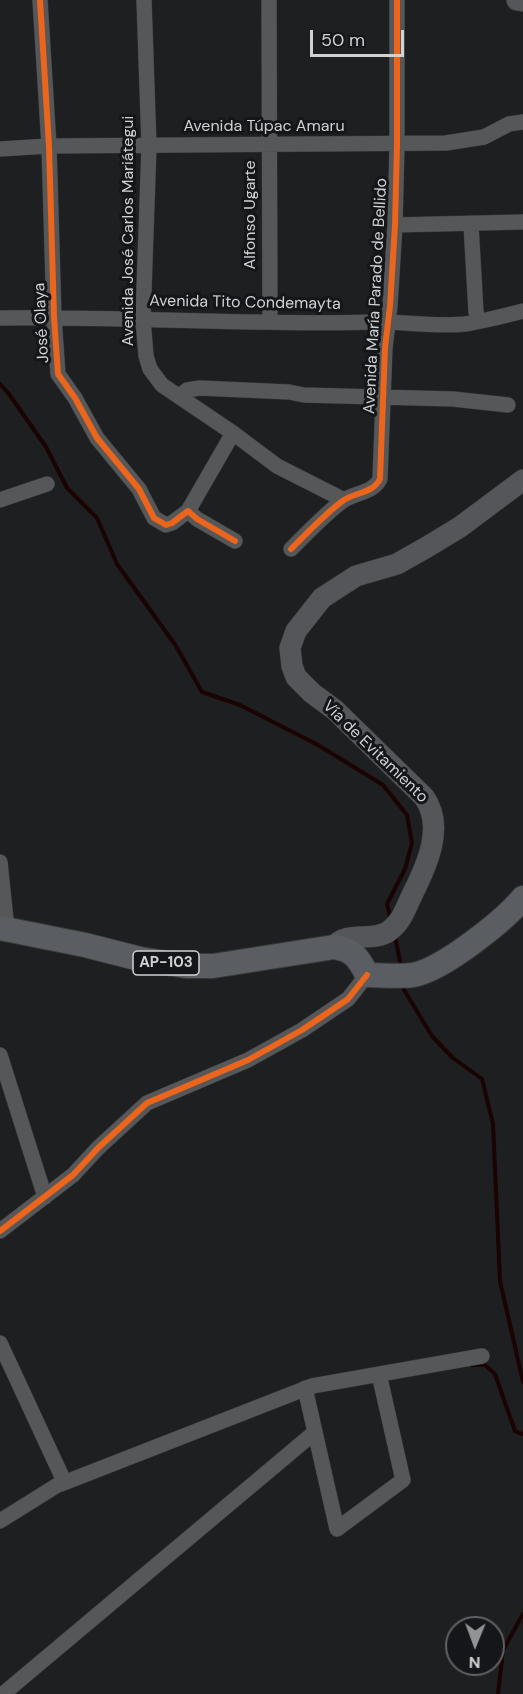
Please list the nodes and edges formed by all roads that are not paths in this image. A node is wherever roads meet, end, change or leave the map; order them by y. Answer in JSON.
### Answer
{"nodes":[{"id":1,"x":40,"y":0,"type":"edge"},
{"id":2,"x":144,"y":0,"type":"edge"},
{"id":3,"x":269,"y":0,"type":"edge"},
{"id":4,"x":397,"y":0,"type":"edge"},
{"id":5,"x":517,"y":0,"type":"edge"},
{"id":6,"x":523,"y":1,"type":"edge"},
{"id":7,"x":523,"y":122,"type":"edge"},
{"id":8,"x":269,"y":145,"type":"junction"},
{"id":9,"x":397,"y":145,"type":"junction"},
{"id":10,"x":49,"y":146,"type":"junction"},
{"id":11,"x":149,"y":146,"type":"junction"},
{"id":12,"x":0,"y":150,"type":"edge"},
{"id":13,"x":523,"y":222,"type":"edge"},
{"id":14,"x":395,"y":225,"type":"junction"},
{"id":15,"x":471,"y":225,"type":"junction"},
{"id":16,"x":523,"y":311,"type":"edge"},
{"id":17,"x":54,"y":317,"type":"junction"},
{"id":18,"x":0,"y":318,"type":"edge"},
{"id":19,"x":143,"y":319,"type":"junction"},
{"id":20,"x":478,"y":321,"type":"junction"},
{"id":21,"x":270,"y":322,"type":"junction"},
{"id":22,"x":388,"y":322,"type":"junction"},
{"id":23,"x":180,"y":396,"type":"junction"},
{"id":24,"x":382,"y":398,"type":"junction"},
{"id":25,"x":508,"y":405,"type":"dead end"},
{"id":26,"x":233,"y":433,"type":"junction"},
{"id":27,"x":523,"y":480,"type":"edge"},
{"id":28,"x":47,"y":484,"type":"dead end"},
{"id":29,"x":0,"y":500,"type":"edge"},
{"id":30,"x":344,"y":500,"type":"junction"},
{"id":31,"x":188,"y":511,"type":"junction"},
{"id":32,"x":235,"y":541,"type":"dead end"},
{"id":33,"x":291,"y":549,"type":"dead end"},
{"id":34,"x":0,"y":862,"type":"edge"},
{"id":35,"x":523,"y":898,"type":"edge"},
{"id":36,"x":3,"y":928,"type":"edge"},
{"id":37,"x":333,"y":947,"type":"junction"},
{"id":38,"x":367,"y":975,"type":"junction"},
{"id":39,"x":0,"y":1055,"type":"edge"},
{"id":40,"x":45,"y":1197,"type":"junction"},
{"id":41,"x":0,"y":1231,"type":"edge"},
{"id":42,"x":0,"y":1343,"type":"edge"},
{"id":43,"x":482,"y":1356,"type":"dead end"},
{"id":44,"x":379,"y":1374,"type":"junction"},
{"id":45,"x":305,"y":1388,"type":"junction"},
{"id":46,"x":315,"y":1432,"type":"junction"},
{"id":47,"x":61,"y":1484,"type":"junction"},
{"id":48,"x":0,"y":1521,"type":"edge"},
{"id":49,"x":3,"y":1694,"type":"edge"}],
"edges":[{"from":1,"to":10,"type":"street","name":"José Olaya"},
{"from":2,"to":11,"type":"street","name":"Avenida José Carlos Mariátegui"},
{"from":3,"to":8,"type":"street","name":"Alfonso Ugarte"},
{"from":4,"to":9,"type":"street","name":"Avenida María Parado de Bellido"},
{"from":5,"to":6,"type":"main road"},
{"from":7,"to":9,"type":"street","name":"Avenida Túpac Amaru"},
{"from":8,"to":9,"type":"street","name":"Avenida Túpac Amaru"},
{"from":8,"to":11,"type":"street","name":"Avenida Túpac Amaru"},
{"from":8,"to":21,"type":"street","name":"Alfonso Ugarte"},
{"from":9,"to":14,"type":"street","name":"Avenida María Parado de Bellido"},
{"from":10,"to":11,"type":"street","name":"Avenida Túpac Amaru"},
{"from":10,"to":12,"type":"street","name":"Avenida Túpac Amaru"},
{"from":10,"to":17,"type":"street","name":"José Olaya"},
{"from":11,"to":19,"type":"street","name":"Avenida José Carlos Mariátegui"},
{"from":13,"to":15,"type":"street"},
{"from":14,"to":15,"type":"street"},
{"from":14,"to":22,"type":"street","name":"Avenida María Parado de Bellido"},
{"from":15,"to":20,"type":"street"},
{"from":16,"to":20,"type":"street","name":"Avenida Tito Condemayta"},
{"from":17,"to":18,"type":"street","name":"Avenida Tito Condemayta"},
{"from":17,"to":19,"type":"street","name":"Avenida Tito Condemayta"},
{"from":17,"to":31,"type":"street","name":"José Olaya"},
{"from":19,"to":21,"type":"street","name":"Avenida Tito Condemayta"},
{"from":19,"to":23,"type":"street","name":"Avenida José Carlos Mariátegui"},
{"from":20,"to":22,"type":"street","name":"Avenida Tito Condemayta"},
{"from":21,"to":22,"type":"street","name":"Avenida Tito Condemayta"},
{"from":22,"to":24,"type":"street","name":"Avenida María Parado de Bellido"},
{"from":23,"to":24,"type":"street"},
{"from":23,"to":26,"type":"street","name":"Avenida José Carlos Mariátegui"},
{"from":24,"to":25,"type":"street"},
{"from":24,"to":30,"type":"street","name":"Avenida María Parado de Bellido"},
{"from":26,"to":30,"type":"street","name":"Avenida José Carlos Mariátegui"},
{"from":26,"to":31,"type":"street"},
{"from":27,"to":37,"type":"main road","name":"Vía de Evitamiento"},
{"from":28,"to":29,"type":"street"},
{"from":30,"to":33,"type":"street","name":"Avenida María Parado de Bellido"},
{"from":31,"to":32,"type":"street"},
{"from":34,"to":36,"type":"street"},
{"from":35,"to":38,"type":"main road"},
{"from":36,"to":37,"type":"main road","name":"Vía de Evitamiento","number":"AP-103"},
{"from":37,"to":38,"type":"main road"},
{"from":38,"to":40,"type":"street"},
{"from":39,"to":40,"type":"street"},
{"from":40,"to":41,"type":"street"},
{"from":42,"to":47,"type":"street"},
{"from":43,"to":44,"type":"street"},
{"from":44,"to":45,"type":"street"},
{"from":44,"to":46,"type":"street"},
{"from":45,"to":46,"type":"street"},
{"from":45,"to":47,"type":"street"},
{"from":46,"to":49,"type":"street"},
{"from":47,"to":48,"type":"street"}]}
